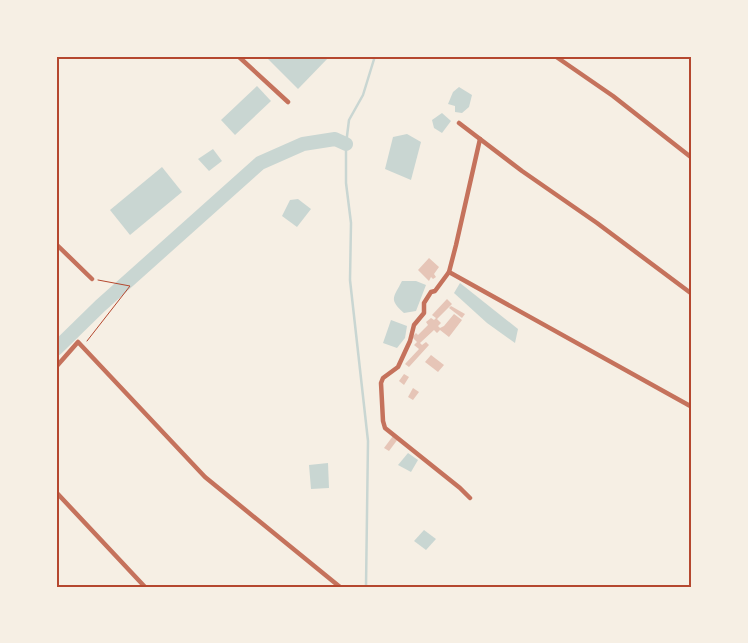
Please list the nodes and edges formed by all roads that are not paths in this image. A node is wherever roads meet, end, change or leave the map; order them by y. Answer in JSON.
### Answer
{"nodes":[{"id":1,"x":555,"y":56,"type":"edge"},
{"id":2,"x":240,"y":57,"type":"edge"},
{"id":3,"x":288,"y":102,"type":"dead end"},
{"id":4,"x":459,"y":122,"type":"dead end"},
{"id":5,"x":480,"y":140,"type":"junction"},
{"id":6,"x":692,"y":158,"type":"edge"},
{"id":7,"x":56,"y":244,"type":"edge"},
{"id":8,"x":449,"y":272,"type":"junction"},
{"id":9,"x":92,"y":279,"type":"road end"},
{"id":10,"x":692,"y":294,"type":"edge"},
{"id":11,"x":56,"y":367,"type":"edge"},
{"id":12,"x":692,"y":406,"type":"edge"},
{"id":13,"x":56,"y":492,"type":"edge"},
{"id":14,"x":470,"y":498,"type":"dead end"},
{"id":15,"x":145,"y":587,"type":"edge"},
{"id":16,"x":340,"y":587,"type":"edge"}],
"edges":[{"from":1,"to":6,"type":"street"},
{"from":2,"to":3,"type":"street"},
{"from":4,"to":5,"type":"street"},
{"from":5,"to":8,"type":"street"},
{"from":5,"to":10,"type":"street"},
{"from":7,"to":9,"type":"street"},
{"from":8,"to":12,"type":"street"},
{"from":8,"to":14,"type":"street"},
{"from":11,"to":16,"type":"street"},
{"from":13,"to":15,"type":"street"}]}
